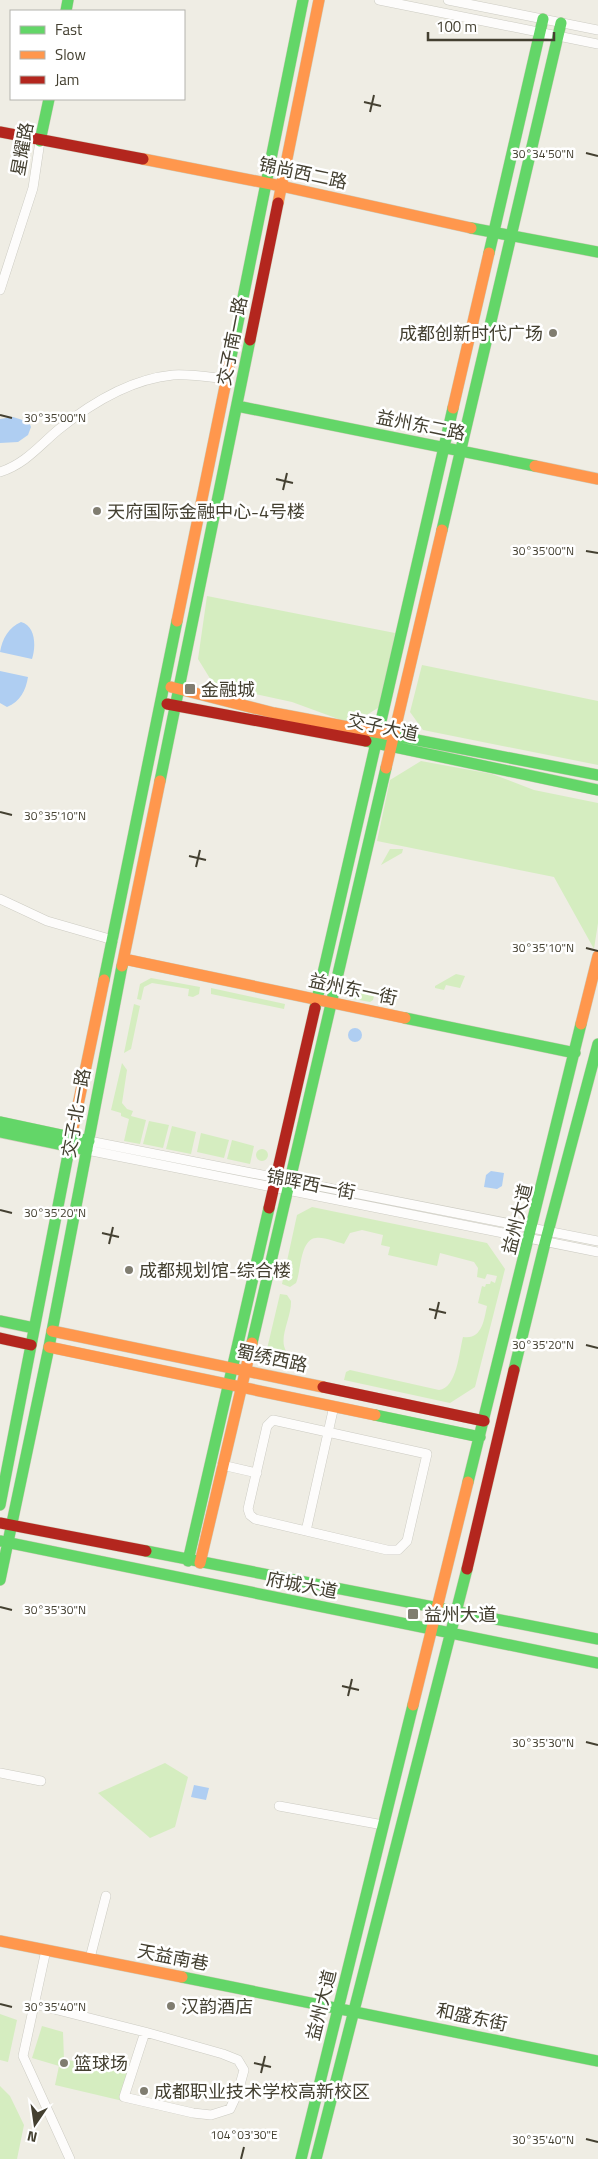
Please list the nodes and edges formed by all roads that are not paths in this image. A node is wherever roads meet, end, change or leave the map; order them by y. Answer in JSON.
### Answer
{"nodes":[{"id":1,"x":304,"y":0,"type":"edge"},
{"id":2,"x":319,"y":0,"type":"edge"},
{"id":3,"x":379,"y":0,"type":"edge"},
{"id":4,"x":448,"y":0,"type":"edge"},
{"id":5,"x":543,"y":19,"type":"junction"},
{"id":6,"x":561,"y":23,"type":"junction"},
{"id":7,"x":598,"y":30,"type":"edge"},
{"id":8,"x":540,"y":32,"type":"junction"},
{"id":9,"x":557,"y":36,"type":"junction"},
{"id":10,"x":598,"y":44,"type":"edge"},
{"id":11,"x":48,"y":100,"type":"edge"},
{"id":12,"x":0,"y":132,"type":"edge"},
{"id":13,"x":40,"y":141,"type":"junction"},
{"id":14,"x":265,"y":183,"type":"junction"},
{"id":15,"x":281,"y":186,"type":"junction"},
{"id":16,"x":494,"y":233,"type":"junction"},
{"id":17,"x":511,"y":235,"type":"junction"},
{"id":18,"x":598,"y":252,"type":"edge"},
{"id":19,"x":0,"y":290,"type":"edge"},
{"id":20,"x":226,"y":379,"type":"junction"},
{"id":21,"x":237,"y":406,"type":"junction"},
{"id":22,"x":445,"y":448,"type":"junction"},
{"id":23,"x":460,"y":451,"type":"junction"},
{"id":24,"x":0,"y":472,"type":"edge"},
{"id":25,"x":598,"y":479,"type":"edge"},
{"id":26,"x":164,"y":685,"type":"junction"},
{"id":27,"x":178,"y":689,"type":"junction"},
{"id":28,"x":160,"y":702,"type":"junction"},
{"id":29,"x":176,"y":705,"type":"junction"},
{"id":30,"x":378,"y":738,"type":"junction"},
{"id":31,"x":392,"y":742,"type":"junction"},
{"id":32,"x":598,"y":775,"type":"edge"},
{"id":33,"x":598,"y":790,"type":"edge"},
{"id":34,"x":0,"y":899,"type":"edge"},
{"id":35,"x":113,"y":940,"type":"junction"},
{"id":36,"x":598,"y":956,"type":"edge"},
{"id":37,"x":124,"y":959,"type":"junction"},
{"id":38,"x":318,"y":999,"type":"junction"},
{"id":39,"x":331,"y":1002,"type":"junction"},
{"id":40,"x":598,"y":1044,"type":"edge"},
{"id":41,"x":575,"y":1053,"type":"junction"},
{"id":42,"x":0,"y":1122,"type":"edge"},
{"id":43,"x":0,"y":1132,"type":"edge"},
{"id":44,"x":70,"y":1142,"type":"junction"},
{"id":45,"x":88,"y":1146,"type":"junction"},
{"id":46,"x":275,"y":1183,"type":"junction"},
{"id":47,"x":288,"y":1185,"type":"junction"},
{"id":48,"x":531,"y":1234,"type":"junction"},
{"id":49,"x":546,"y":1238,"type":"junction"},
{"id":50,"x":598,"y":1241,"type":"edge"},
{"id":51,"x":598,"y":1252,"type":"edge"},
{"id":52,"x":0,"y":1321,"type":"edge"},
{"id":53,"x":34,"y":1328,"type":"junction"},
{"id":54,"x":52,"y":1331,"type":"junction"},
{"id":55,"x":0,"y":1338,"type":"edge"},
{"id":56,"x":31,"y":1345,"type":"junction"},
{"id":57,"x":49,"y":1347,"type":"junction"},
{"id":58,"x":238,"y":1368,"type":"junction"},
{"id":59,"x":229,"y":1384,"type":"junction"},
{"id":60,"x":241,"y":1386,"type":"junction"},
{"id":61,"x":334,"y":1406,"type":"junction"},
{"id":62,"x":484,"y":1421,"type":"junction"},
{"id":63,"x":328,"y":1432,"type":"junction"},
{"id":64,"x":480,"y":1437,"type":"junction"},
{"id":65,"x":222,"y":1465,"type":"junction"},
{"id":66,"x":257,"y":1473,"type":"junction"},
{"id":67,"x":0,"y":1505,"type":"edge"},
{"id":68,"x":6,"y":1525,"type":"edge"},
{"id":69,"x":306,"y":1531,"type":"junction"},
{"id":70,"x":4,"y":1542,"type":"edge"},
{"id":71,"x":188,"y":1560,"type":"junction"},
{"id":72,"x":200,"y":1563,"type":"junction"},
{"id":73,"x":0,"y":1580,"type":"edge"},
{"id":74,"x":437,"y":1609,"type":"junction"},
{"id":75,"x":456,"y":1613,"type":"junction"},
{"id":76,"x":432,"y":1630,"type":"junction"},
{"id":77,"x":451,"y":1634,"type":"junction"},
{"id":78,"x":598,"y":1639,"type":"edge"},
{"id":79,"x":598,"y":1662,"type":"edge"},
{"id":80,"x":0,"y":1774,"type":"edge"},
{"id":81,"x":41,"y":1781,"type":"dead end"},
{"id":82,"x":280,"y":1806,"type":"dead end"},
{"id":83,"x":383,"y":1825,"type":"junction"},
{"id":84,"x":106,"y":1896,"type":"dead end"},
{"id":85,"x":0,"y":1941,"type":"edge"},
{"id":86,"x":46,"y":1950,"type":"junction"},
{"id":87,"x":90,"y":1958,"type":"junction"},
{"id":88,"x":34,"y":2004,"type":"junction"},
{"id":89,"x":339,"y":2007,"type":"junction"},
{"id":90,"x":354,"y":2010,"type":"junction"},
{"id":91,"x":145,"y":2032,"type":"junction"},
{"id":92,"x":598,"y":2061,"type":"edge"},
{"id":93,"x":70,"y":2159,"type":"edge"},
{"id":94,"x":302,"y":2159,"type":"edge"},
{"id":95,"x":316,"y":2159,"type":"edge"}],
"edges":[{"from":1,"to":14,"type":"street","name":"交子南一路"},
{"from":2,"to":15,"type":"street","name":"交子南一路"},
{"from":3,"to":8,"type":"street"},
{"from":4,"to":5,"type":"street"},
{"from":5,"to":6,"type":"street"},
{"from":5,"to":8,"type":"street"},
{"from":6,"to":7,"type":"street"},
{"from":6,"to":9,"type":"street"},
{"from":8,"to":9,"type":"street"},
{"from":8,"to":16,"type":"street"},
{"from":9,"to":10,"type":"street"},
{"from":9,"to":17,"type":"street"},
{"from":11,"to":13,"type":"street","name":"星耀路"},
{"from":12,"to":13,"type":"street","name":"锦尚西二路"},
{"from":13,"to":14,"type":"street","name":"锦尚西二路"},
{"from":13,"to":19,"type":"street","name":"星耀路"},
{"from":14,"to":15,"type":"street","name":"锦尚西二路"},
{"from":14,"to":20,"type":"street","name":"交子南一路"},
{"from":15,"to":16,"type":"street","name":"锦尚西二路"},
{"from":15,"to":21,"type":"street","name":"交子南一路"},
{"from":16,"to":17,"type":"street","name":"锦尚西二路"},
{"from":16,"to":22,"type":"street"},
{"from":17,"to":18,"type":"street","name":"锦尚西二路"},
{"from":17,"to":23,"type":"street"},
{"from":20,"to":24,"type":"street"},
{"from":20,"to":26,"type":"street","name":"交子南一路"},
{"from":21,"to":22,"type":"street","name":"益州东二路"},
{"from":21,"to":27,"type":"street","name":"交子南一路"},
{"from":22,"to":23,"type":"street","name":"益州东二路"},
{"from":22,"to":30,"type":"street"},
{"from":23,"to":25,"type":"street","name":"益州东二路"},
{"from":23,"to":31,"type":"street"},
{"from":26,"to":27,"type":"street","name":"交子大道"},
{"from":26,"to":28,"type":"street","name":"交子北一路"},
{"from":27,"to":29,"type":"street","name":"交子北一路"},
{"from":27,"to":30,"type":"street","name":"交子大道"},
{"from":28,"to":29,"type":"street","name":"交子大道"},
{"from":28,"to":35,"type":"street","name":"交子北一路"},
{"from":29,"to":30,"type":"street","name":"交子大道"},
{"from":29,"to":37,"type":"street","name":"交子北一路"},
{"from":30,"to":31,"type":"street","name":"交子大道"},
{"from":30,"to":38,"type":"street"},
{"from":31,"to":32,"type":"street","name":"交子大道"},
{"from":31,"to":33,"type":"street","name":"交子大道"},
{"from":31,"to":39,"type":"street"},
{"from":34,"to":35,"type":"street"},
{"from":35,"to":44,"type":"street","name":"交子北一路"},
{"from":36,"to":41,"type":"street","name":"益州大道"},
{"from":37,"to":38,"type":"street","name":"益州东一街"},
{"from":37,"to":45,"type":"street","name":"交子北一路"},
{"from":38,"to":39,"type":"street","name":"益州东一街"},
{"from":38,"to":46,"type":"street"},
{"from":39,"to":41,"type":"street","name":"益州东一街"},
{"from":39,"to":47,"type":"street"},
{"from":40,"to":49,"type":"street","name":"益州大道"},
{"from":41,"to":48,"type":"street","name":"益州大道"},
{"from":42,"to":44,"type":"street"},
{"from":43,"to":44,"type":"street"},
{"from":44,"to":45,"type":"street"},
{"from":44,"to":53,"type":"street","name":"交子北一路"},
{"from":45,"to":46,"type":"street","name":"锦晖西一街"},
{"from":45,"to":54,"type":"street","name":"交子北一路"},
{"from":46,"to":47,"type":"street","name":"锦晖西一街"},
{"from":46,"to":58,"type":"street"},
{"from":47,"to":48,"type":"street","name":"锦晖西一街"},
{"from":47,"to":58,"type":"street"},
{"from":48,"to":49,"type":"street","name":"锦晖西一街"},
{"from":48,"to":62,"type":"street","name":"益州大道"},
{"from":49,"to":50,"type":"street"},
{"from":49,"to":51,"type":"street"},
{"from":49,"to":75,"type":"street","name":"益州大道"},
{"from":52,"to":53,"type":"street"},
{"from":53,"to":56,"type":"street","name":"交子北一路"},
{"from":54,"to":57,"type":"street","name":"交子北一路"},
{"from":54,"to":58,"type":"street","name":"蜀绣西路"},
{"from":55,"to":56,"type":"street"},
{"from":56,"to":67,"type":"street","name":"交子北一路"},
{"from":57,"to":59,"type":"street","name":"蜀绣西路"},
{"from":57,"to":68,"type":"street","name":"交子北一路"},
{"from":58,"to":59,"type":"street"},
{"from":58,"to":60,"type":"street"},
{"from":58,"to":62,"type":"street","name":"蜀绣西路"},
{"from":59,"to":60,"type":"street","name":"蜀绣西路"},
{"from":59,"to":71,"type":"street"},
{"from":60,"to":61,"type":"street","name":"蜀绣西路"},
{"from":60,"to":65,"type":"street"},
{"from":61,"to":63,"type":"street"},
{"from":61,"to":64,"type":"street","name":"蜀绣西路"},
{"from":62,"to":64,"type":"street","name":"益州大道"},
{"from":63,"to":66,"type":"street"},
{"from":63,"to":69,"type":"street"},
{"from":63,"to":69,"type":"street"},
{"from":64,"to":74,"type":"street","name":"益州大道"},
{"from":65,"to":66,"type":"street"},
{"from":65,"to":72,"type":"street"},
{"from":66,"to":69,"type":"street"},
{"from":68,"to":70,"type":"street","name":"交子北一路"},
{"from":68,"to":71,"type":"street","name":"府城大道"},
{"from":70,"to":73,"type":"street","name":"交子北一路"},
{"from":70,"to":76,"type":"street","name":"府城大道"},
{"from":71,"to":72,"type":"street","name":"府城大道"},
{"from":72,"to":74,"type":"street","name":"府城大道"},
{"from":74,"to":75,"type":"street","name":"府城大道"},
{"from":74,"to":76,"type":"street","name":"益州大道"},
{"from":75,"to":77,"type":"street","name":"益州大道"},
{"from":75,"to":78,"type":"street","name":"府城大道"},
{"from":76,"to":77,"type":"street","name":"府城大道"},
{"from":76,"to":83,"type":"street","name":"益州大道"},
{"from":77,"to":79,"type":"street","name":"府城大道"},
{"from":77,"to":90,"type":"street","name":"益州大道"},
{"from":80,"to":81,"type":"street"},
{"from":82,"to":83,"type":"street"},
{"from":83,"to":89,"type":"street","name":"益州大道"},
{"from":84,"to":87,"type":"street"},
{"from":85,"to":86,"type":"street","name":"天益南巷"},
{"from":86,"to":87,"type":"street","name":"天益南巷"},
{"from":86,"to":88,"type":"street"},
{"from":87,"to":89,"type":"street","name":"天益南巷"},
{"from":88,"to":91,"type":"street"},
{"from":88,"to":93,"type":"street"},
{"from":89,"to":90,"type":"street","name":"和盛东街"},
{"from":89,"to":94,"type":"street","name":"益州大道"},
{"from":90,"to":92,"type":"street","name":"和盛东街"},
{"from":90,"to":95,"type":"street","name":"益州大道"},
{"from":91,"to":91,"type":"street"}]}
